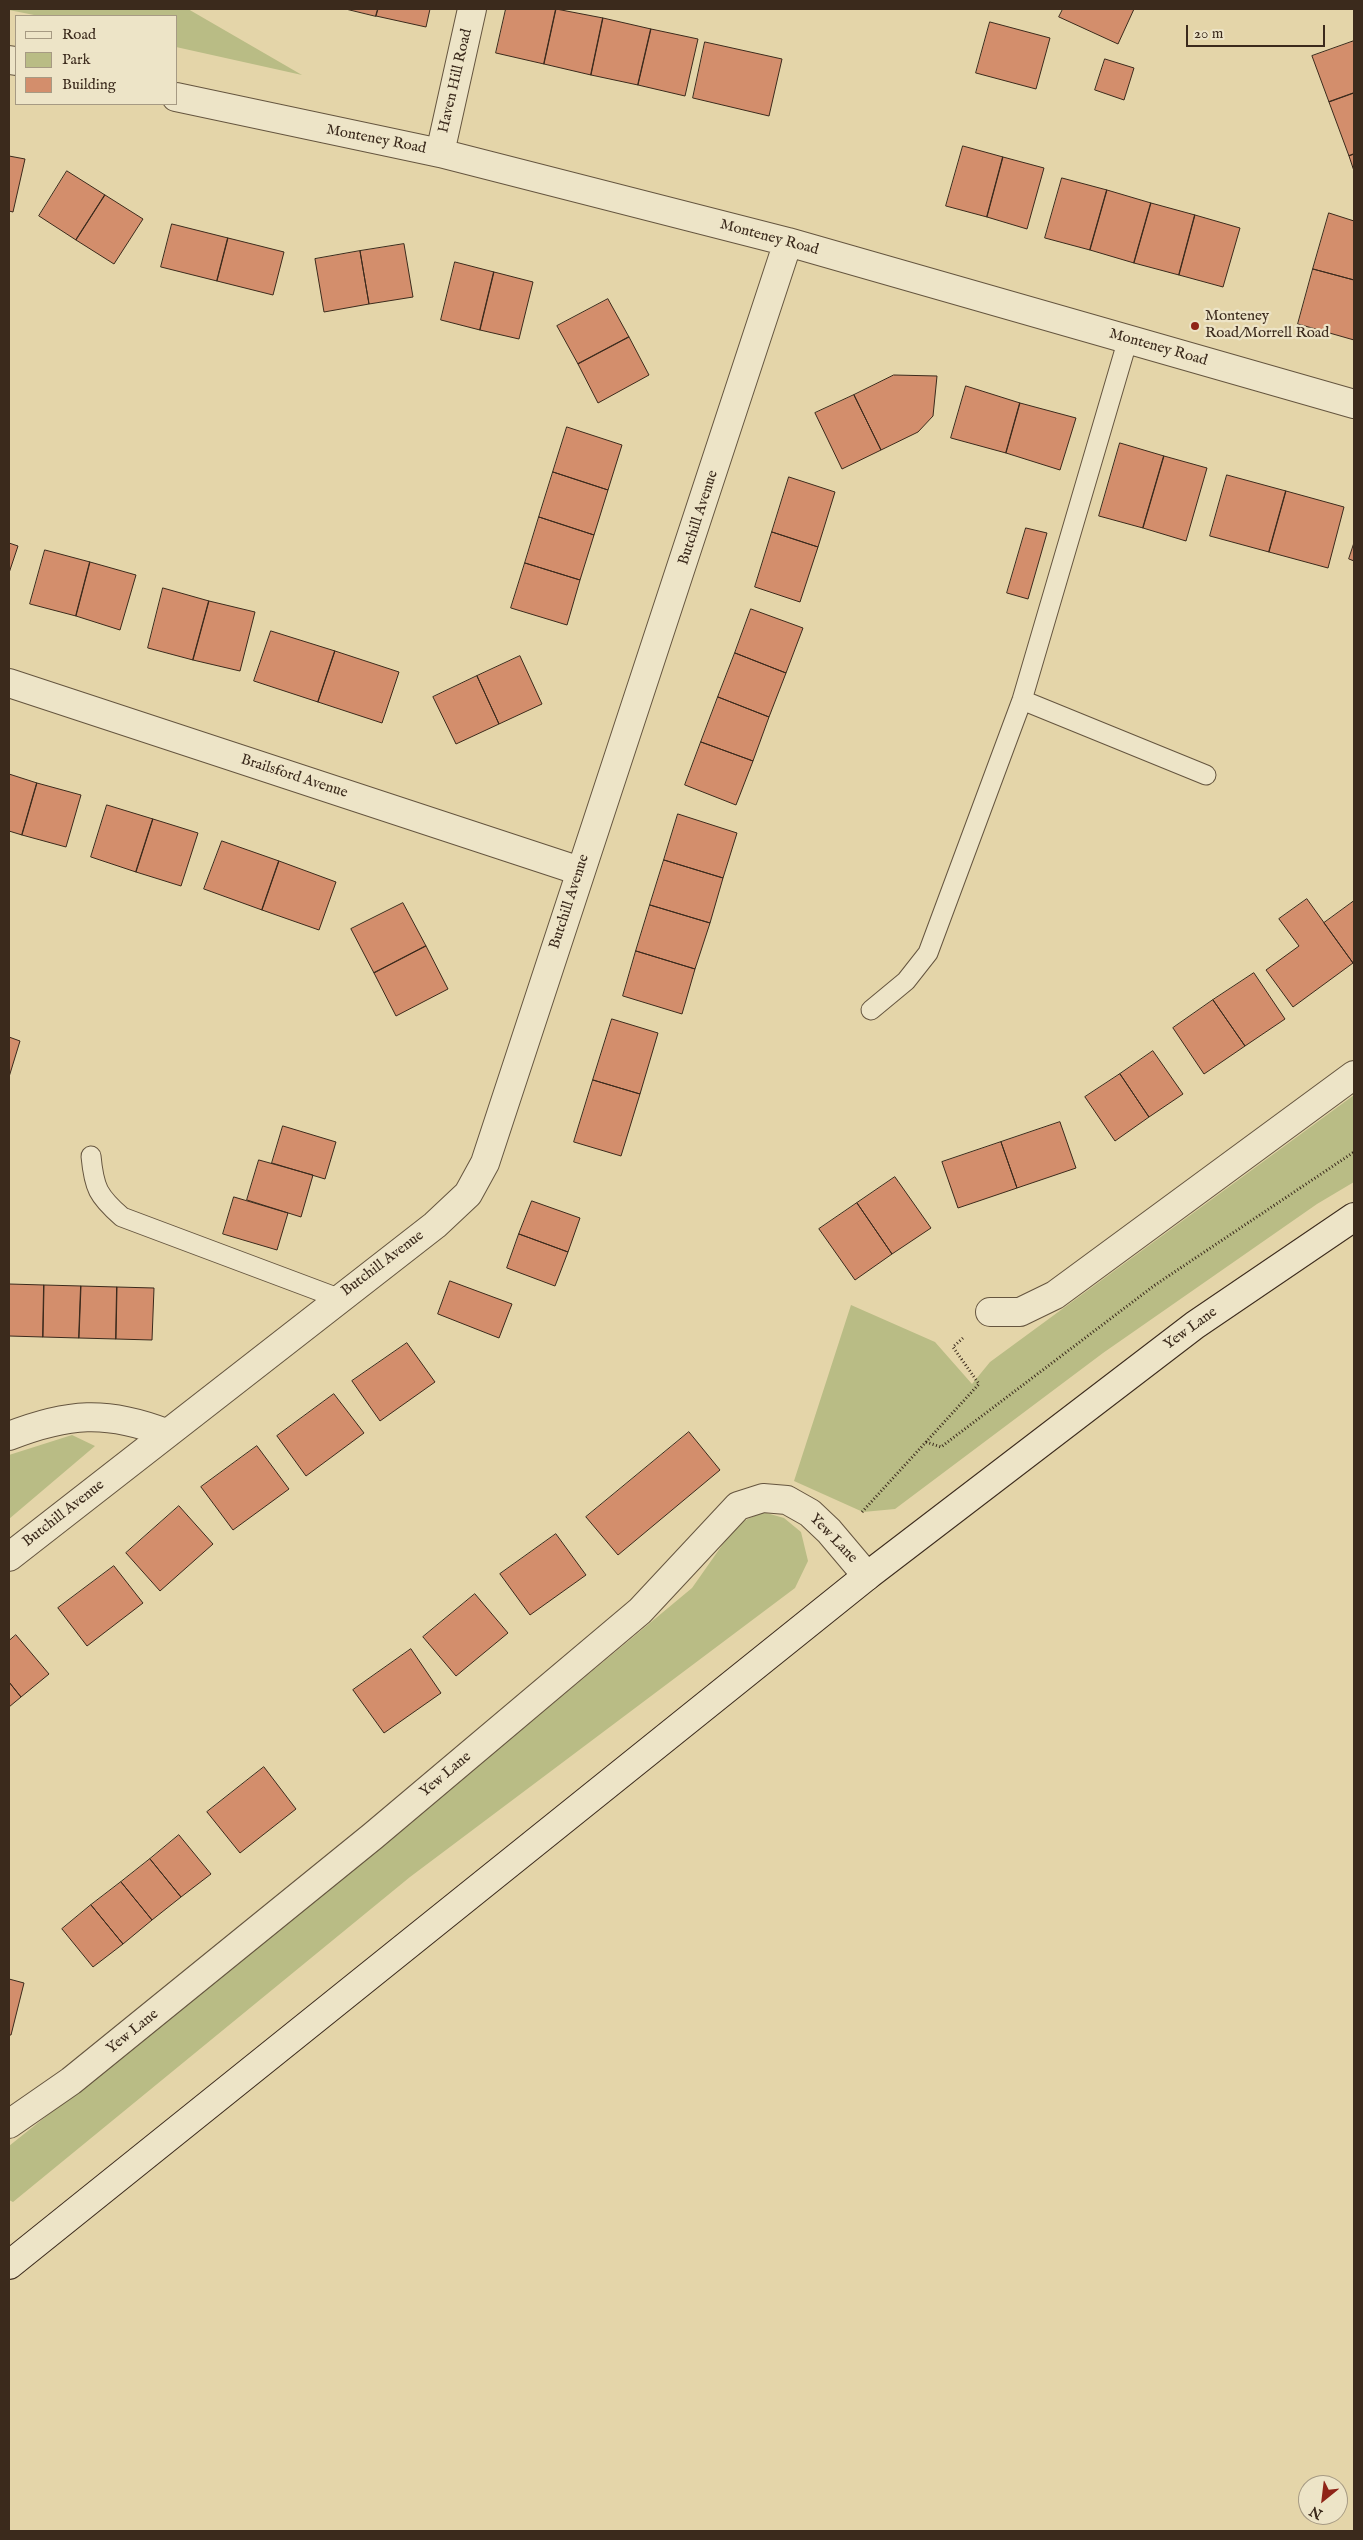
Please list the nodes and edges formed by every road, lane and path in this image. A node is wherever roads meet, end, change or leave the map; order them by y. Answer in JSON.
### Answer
{"nodes":[{"id":1,"x":472,"y":9,"type":"edge"},
{"id":2,"x":178,"y":97,"type":"edge"},
{"id":3,"x":440,"y":153,"type":"junction"},
{"id":4,"x":788,"y":242,"type":"junction"},
{"id":5,"x":1128,"y":339,"type":"junction"},
{"id":6,"x":1354,"y":404,"type":"edge"},
{"id":7,"x":9,"y":683,"type":"edge"},
{"id":8,"x":1022,"y":700,"type":"junction"},
{"id":9,"x":1206,"y":775,"type":"dead end"},
{"id":10,"x":580,"y":870,"type":"junction"},
{"id":11,"x":872,"y":1010,"type":"dead end"},
{"id":12,"x":1354,"y":1075,"type":"edge"},
{"id":13,"x":1354,"y":1152,"type":"edge"},
{"id":14,"x":91,"y":1156,"type":"dead end"},
{"id":15,"x":1354,"y":1217,"type":"edge"},
{"id":16,"x":338,"y":1298,"type":"junction"},
{"id":17,"x":990,"y":1312,"type":"joint"},
{"id":18,"x":166,"y":1433,"type":"junction"},
{"id":19,"x":9,"y":1436,"type":"edge"},
{"id":20,"x":926,"y":1442,"type":"junction"},
{"id":21,"x":838,"y":1541,"type":"junction"},
{"id":22,"x":9,"y":1557,"type":"edge"},
{"id":23,"x":867,"y":1576,"type":"junction"},
{"id":24,"x":9,"y":2124,"type":"edge"},
{"id":25,"x":10,"y":2262,"type":"edge"}],
"edges":[{"from":1,"to":3,"type":"street","name":"Haven Hill Road"},
{"from":2,"to":3,"type":"street","name":"Monteney Road"},
{"from":3,"to":4,"type":"street","name":"Monteney Road"},
{"from":4,"to":5,"type":"street","name":"Monteney Road"},
{"from":4,"to":10,"type":"street","name":"Butchill Avenue"},
{"from":5,"to":6,"type":"street","name":"Monteney Road"},
{"from":5,"to":8,"type":"lane"},
{"from":7,"to":10,"type":"street","name":"Brailsford Avenue"},
{"from":8,"to":9,"type":"lane"},
{"from":8,"to":11,"type":"lane"},
{"from":10,"to":16,"type":"street","name":"Butchill Avenue"},
{"from":12,"to":17,"type":"street"},
{"from":13,"to":20,"type":"path"},
{"from":14,"to":16,"type":"lane"},
{"from":15,"to":23,"type":"street","name":"Yew Lane"},
{"from":16,"to":18,"type":"street","name":"Butchill Avenue"},
{"from":17,"to":20,"type":"path"},
{"from":18,"to":19,"type":"street"},
{"from":18,"to":22,"type":"street","name":"Butchill Avenue"},
{"from":20,"to":21,"type":"path"},
{"from":21,"to":23,"type":"street","name":"Yew Lane"},
{"from":21,"to":24,"type":"street","name":"Yew Lane"},
{"from":23,"to":25,"type":"street","name":"Yew Lane"}]}
